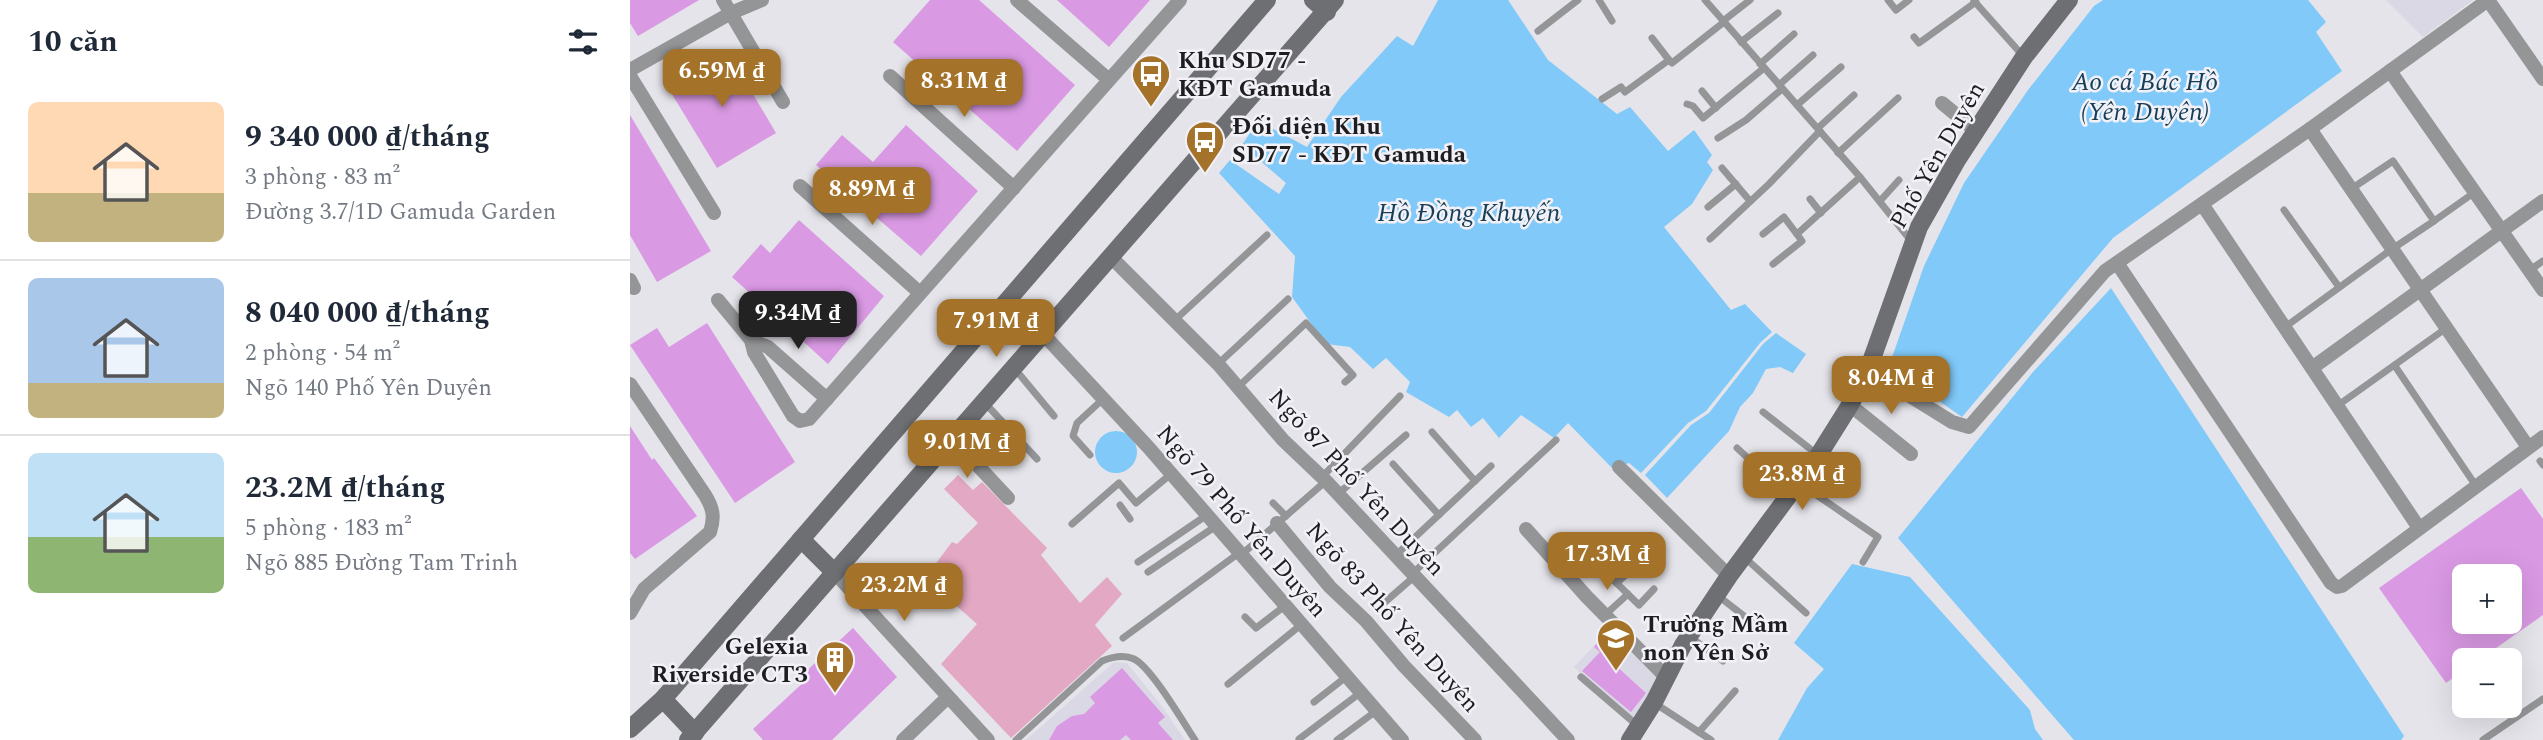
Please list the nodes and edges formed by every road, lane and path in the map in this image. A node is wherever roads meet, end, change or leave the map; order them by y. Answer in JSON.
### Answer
{"nodes":[{"id":1,"x":762,"y":0,"type":"edge"},
{"id":2,"x":1017,"y":0,"type":"edge"},
{"id":3,"x":1180,"y":0,"type":"edge"},
{"id":4,"x":1267,"y":0,"type":"edge"},
{"id":5,"x":1577,"y":0,"type":"edge"},
{"id":6,"x":1598,"y":0,"type":"edge"},
{"id":7,"x":1705,"y":0,"type":"edge"},
{"id":8,"x":1750,"y":0,"type":"edge"},
{"id":9,"x":1888,"y":0,"type":"edge"},
{"id":10,"x":1909,"y":0,"type":"edge"},
{"id":11,"x":2069,"y":0,"type":"edge"},
{"id":12,"x":2488,"y":0,"type":"edge"},
{"id":13,"x":1975,"y":1,"type":"edge"},
{"id":14,"x":727,"y":4,"type":"edge"},
{"id":15,"x":1325,"y":4,"type":"edge"},
{"id":16,"x":1778,"y":13,"type":"dead end"},
{"id":17,"x":1612,"y":21,"type":"dead end"},
{"id":18,"x":1723,"y":21,"type":"junction"},
{"id":19,"x":1538,"y":31,"type":"dead end"},
{"id":20,"x":1794,"y":34,"type":"dead end"},
{"id":21,"x":1914,"y":37,"type":"dead end"},
{"id":22,"x":1652,"y":38,"type":"dead end"},
{"id":23,"x":1741,"y":42,"type":"junction"},
{"id":24,"x":1813,"y":55,"type":"dead end"},
{"id":25,"x":2024,"y":57,"type":"junction"},
{"id":26,"x":1669,"y":60,"type":"junction"},
{"id":27,"x":1762,"y":66,"type":"junction"},
{"id":28,"x":1841,"y":67,"type":"dead end"},
{"id":29,"x":630,"y":70,"type":"edge"},
{"id":30,"x":2390,"y":71,"type":"junction"},
{"id":31,"x":630,"y":76,"type":"edge"},
{"id":32,"x":890,"y":76,"type":"dead end"},
{"id":33,"x":1108,"y":79,"type":"junction"},
{"id":34,"x":2543,"y":79,"type":"edge"},
{"id":35,"x":1781,"y":87,"type":"junction"},
{"id":36,"x":1702,"y":91,"type":"dead end"},
{"id":37,"x":1854,"y":95,"type":"dead end"},
{"id":38,"x":1898,"y":98,"type":"dead end"},
{"id":39,"x":1602,"y":99,"type":"dead end"},
{"id":40,"x":783,"y":102,"type":"dead end"},
{"id":41,"x":1942,"y":103,"type":"dead end"},
{"id":42,"x":1687,"y":104,"type":"dead end"},
{"id":43,"x":1797,"y":105,"type":"junction"},
{"id":44,"x":1716,"y":108,"type":"junction"},
{"id":45,"x":2310,"y":129,"type":"junction"},
{"id":46,"x":1819,"y":130,"type":"junction"},
{"id":47,"x":1976,"y":131,"type":"junction"},
{"id":48,"x":1718,"y":138,"type":"dead end"},
{"id":49,"x":1838,"y":153,"type":"junction"},
{"id":50,"x":1722,"y":168,"type":"dead end"},
{"id":51,"x":1860,"y":177,"type":"junction"},
{"id":52,"x":1899,"y":180,"type":"dead end"},
{"id":53,"x":1736,"y":184,"type":"junction"},
{"id":54,"x":800,"y":186,"type":"dead end"},
{"id":55,"x":1014,"y":187,"type":"junction"},
{"id":56,"x":2351,"y":189,"type":"junction"},
{"id":57,"x":2474,"y":192,"type":"junction"},
{"id":58,"x":1811,"y":199,"type":"dead end"},
{"id":59,"x":1750,"y":201,"type":"junction"},
{"id":60,"x":1880,"y":201,"type":"junction"},
{"id":61,"x":2543,"y":201,"type":"edge"},
{"id":62,"x":2202,"y":204,"type":"junction"},
{"id":63,"x":1708,"y":207,"type":"dead end"},
{"id":64,"x":2284,"y":210,"type":"dead end"},
{"id":65,"x":714,"y":213,"type":"dead end"},
{"id":66,"x":1821,"y":213,"type":"junction"},
{"id":67,"x":2434,"y":221,"type":"junction"},
{"id":68,"x":2502,"y":231,"type":"junction"},
{"id":69,"x":1763,"y":234,"type":"dead end"},
{"id":70,"x":1797,"y":234,"type":"junction"},
{"id":71,"x":1267,"y":235,"type":"dead end"},
{"id":72,"x":1710,"y":239,"type":"dead end"},
{"id":73,"x":1912,"y":242,"type":"junction"},
{"id":74,"x":2392,"y":249,"type":"junction"},
{"id":75,"x":1111,"y":257,"type":"junction"},
{"id":76,"x":2543,"y":261,"type":"edge"},
{"id":77,"x":2117,"y":263,"type":"junction"},
{"id":78,"x":1773,"y":264,"type":"dead end"},
{"id":79,"x":2529,"y":271,"type":"junction"},
{"id":80,"x":2339,"y":287,"type":"junction"},
{"id":81,"x":2419,"y":290,"type":"junction"},
{"id":82,"x":2543,"y":290,"type":"edge"},
{"id":83,"x":920,"y":293,"type":"junction"},
{"id":84,"x":1288,"y":299,"type":"dead end"},
{"id":85,"x":718,"y":300,"type":"dead end"},
{"id":86,"x":1175,"y":320,"type":"junction"},
{"id":87,"x":2285,"y":327,"type":"junction"},
{"id":88,"x":2445,"y":329,"type":"junction"},
{"id":89,"x":1044,"y":335,"type":"junction"},
{"id":90,"x":751,"y":340,"type":"junction"},
{"id":91,"x":1218,"y":364,"type":"junction"},
{"id":92,"x":2395,"y":366,"type":"junction"},
{"id":93,"x":1014,"y":368,"type":"junction"},
{"id":94,"x":2312,"y":368,"type":"junction"},
{"id":95,"x":1868,"y":370,"type":"junction"},
{"id":96,"x":1345,"y":382,"type":"dead end"},
{"id":97,"x":630,"y":384,"type":"edge"},
{"id":98,"x":1237,"y":387,"type":"junction"},
{"id":99,"x":1400,"y":396,"type":"dead end"},
{"id":100,"x":1103,"y":399,"type":"junction"},
{"id":101,"x":827,"y":400,"type":"junction"},
{"id":102,"x":984,"y":403,"type":"junction"},
{"id":103,"x":1850,"y":405,"type":"junction"},
{"id":104,"x":2337,"y":406,"type":"junction"},
{"id":105,"x":1763,"y":412,"type":"dead end"},
{"id":106,"x":1054,"y":416,"type":"dead end"},
{"id":107,"x":1432,"y":432,"type":"dead end"},
{"id":108,"x":1406,"y":435,"type":"dead end"},
{"id":109,"x":2543,"y":437,"type":"edge"},
{"id":110,"x":953,"y":439,"type":"junction"},
{"id":111,"x":1556,"y":440,"type":"dead end"},
{"id":112,"x":2528,"y":447,"type":"junction"},
{"id":113,"x":1738,"y":448,"type":"dead end"},
{"id":114,"x":1911,"y":454,"type":"dead end"},
{"id":115,"x":1090,"y":455,"type":"dead end"},
{"id":116,"x":1818,"y":456,"type":"junction"},
{"id":117,"x":1037,"y":459,"type":"dead end"},
{"id":118,"x":1393,"y":464,"type":"dead end"},
{"id":119,"x":1491,"y":466,"type":"dead end"},
{"id":120,"x":1619,"y":467,"type":"dead end"},
{"id":121,"x":1171,"y":474,"type":"junction"},
{"id":122,"x":1324,"y":479,"type":"junction"},
{"id":123,"x":1475,"y":481,"type":"junction"},
{"id":124,"x":2476,"y":486,"type":"junction"},
{"id":125,"x":1794,"y":490,"type":"junction"},
{"id":126,"x":1338,"y":494,"type":"junction"},
{"id":127,"x":1008,"y":498,"type":"dead end"},
{"id":128,"x":1136,"y":503,"type":"junction"},
{"id":129,"x":1273,"y":503,"type":"dead end"},
{"id":130,"x":1125,"y":512,"type":"dead end"},
{"id":131,"x":1439,"y":515,"type":"junction"},
{"id":132,"x":1282,"y":520,"type":"junction"},
{"id":133,"x":1211,"y":521,"type":"junction"},
{"id":134,"x":1072,"y":524,"type":"dead end"},
{"id":135,"x":2419,"y":528,"type":"junction"},
{"id":136,"x":1526,"y":529,"type":"dead end"},
{"id":137,"x":801,"y":539,"type":"junction"},
{"id":138,"x":1240,"y":554,"type":"junction"},
{"id":139,"x":1396,"y":556,"type":"junction"},
{"id":140,"x":1743,"y":556,"type":"junction"},
{"id":141,"x":1138,"y":562,"type":"dead end"},
{"id":142,"x":1863,"y":562,"type":"dead end"},
{"id":143,"x":1600,"y":567,"type":"dead end"},
{"id":144,"x":1633,"y":567,"type":"dead end"},
{"id":145,"x":1148,"y":572,"type":"dead end"},
{"id":146,"x":835,"y":573,"type":"junction"},
{"id":147,"x":1414,"y":575,"type":"junction"},
{"id":148,"x":1729,"y":576,"type":"junction"},
{"id":149,"x":1617,"y":583,"type":"junction"},
{"id":150,"x":1654,"y":589,"type":"dead end"},
{"id":151,"x":1628,"y":594,"type":"junction"},
{"id":152,"x":1716,"y":595,"type":"junction"},
{"id":153,"x":632,"y":602,"type":"edge"},
{"id":154,"x":1385,"y":602,"type":"dead end"},
{"id":155,"x":1286,"y":604,"type":"junction"},
{"id":156,"x":1806,"y":613,"type":"dead end"},
{"id":157,"x":1605,"y":615,"type":"junction"},
{"id":158,"x":1245,"y":617,"type":"dead end"},
{"id":159,"x":1302,"y":624,"type":"junction"},
{"id":160,"x":1762,"y":630,"type":"dead end"},
{"id":161,"x":1689,"y":635,"type":"junction"},
{"id":162,"x":1123,"y":638,"type":"dead end"},
{"id":163,"x":1723,"y":661,"type":"dead end"},
{"id":164,"x":1346,"y":677,"type":"junction"},
{"id":165,"x":1581,"y":677,"type":"dead end"},
{"id":166,"x":1666,"y":677,"type":"junction"},
{"id":167,"x":1228,"y":684,"type":"dead end"},
{"id":168,"x":1735,"y":691,"type":"dead end"},
{"id":169,"x":1360,"y":693,"type":"junction"},
{"id":170,"x":948,"y":697,"type":"junction"},
{"id":171,"x":663,"y":699,"type":"junction"},
{"id":172,"x":2543,"y":699,"type":"edge"},
{"id":173,"x":1314,"y":702,"type":"dead end"},
{"id":174,"x":1654,"y":702,"type":"junction"},
{"id":175,"x":1376,"y":711,"type":"junction"},
{"id":176,"x":630,"y":729,"type":"edge"},
{"id":177,"x":1699,"y":732,"type":"junction"},
{"id":178,"x":1634,"y":733,"type":"edge"},
{"id":179,"x":695,"y":738,"type":"edge"},
{"id":180,"x":1299,"y":739,"type":"edge"},
{"id":181,"x":904,"y":740,"type":"edge"},
{"id":182,"x":988,"y":740,"type":"edge"},
{"id":183,"x":1016,"y":740,"type":"edge"},
{"id":184,"x":1195,"y":740,"type":"edge"},
{"id":185,"x":1337,"y":740,"type":"edge"},
{"id":186,"x":1402,"y":740,"type":"edge"},
{"id":187,"x":1475,"y":740,"type":"edge"},
{"id":188,"x":1568,"y":740,"type":"edge"},
{"id":189,"x":1711,"y":740,"type":"edge"},
{"id":190,"x":2483,"y":740,"type":"edge"}],
"edges":[{"from":1,"to":14,"type":"street"},
{"from":2,"to":33,"type":"street"},
{"from":3,"to":33,"type":"street"},
{"from":4,"to":137,"type":"street"},
{"from":5,"to":19,"type":"lane"},
{"from":6,"to":17,"type":"lane"},
{"from":7,"to":18,"type":"lane"},
{"from":8,"to":18,"type":"lane"},
{"from":9,"to":10,"type":"lane"},
{"from":11,"to":25,"type":"street","name":"Phố Yên Duyên"},
{"from":12,"to":30,"type":"street"},
{"from":12,"to":34,"type":"street"},
{"from":13,"to":21,"type":"lane"},
{"from":13,"to":25,"type":"lane"},
{"from":14,"to":29,"type":"street"},
{"from":14,"to":40,"type":"street"},
{"from":15,"to":75,"type":"street"},
{"from":16,"to":23,"type":"lane"},
{"from":18,"to":23,"type":"lane"},
{"from":18,"to":26,"type":"lane"},
{"from":20,"to":27,"type":"lane"},
{"from":22,"to":26,"type":"lane"},
{"from":23,"to":27,"type":"lane"},
{"from":24,"to":35,"type":"lane"},
{"from":25,"to":47,"type":"street","name":"Phố Yên Duyên"},
{"from":26,"to":39,"type":"lane"},
{"from":27,"to":35,"type":"lane"},
{"from":27,"to":44,"type":"lane"},
{"from":28,"to":43,"type":"lane"},
{"from":30,"to":45,"type":"street"},
{"from":30,"to":57,"type":"street"},
{"from":31,"to":65,"type":"street"},
{"from":32,"to":55,"type":"street"},
{"from":33,"to":55,"type":"street"},
{"from":35,"to":43,"type":"lane"},
{"from":35,"to":48,"type":"lane"},
{"from":36,"to":44,"type":"lane"},
{"from":37,"to":46,"type":"lane"},
{"from":38,"to":49,"type":"lane"},
{"from":41,"to":47,"type":"street"},
{"from":42,"to":44,"type":"lane"},
{"from":43,"to":46,"type":"lane"},
{"from":45,"to":56,"type":"street"},
{"from":45,"to":62,"type":"street"},
{"from":46,"to":49,"type":"lane"},
{"from":46,"to":59,"type":"lane"},
{"from":47,"to":73,"type":"street","name":"Phố Yên Duyên"},
{"from":49,"to":51,"type":"lane"},
{"from":50,"to":53,"type":"lane"},
{"from":51,"to":60,"type":"lane"},
{"from":51,"to":66,"type":"lane"},
{"from":52,"to":60,"type":"lane"},
{"from":53,"to":59,"type":"lane"},
{"from":53,"to":63,"type":"lane"},
{"from":54,"to":83,"type":"street"},
{"from":55,"to":83,"type":"street"},
{"from":56,"to":67,"type":"lane"},
{"from":56,"to":74,"type":"street"},
{"from":57,"to":67,"type":"lane"},
{"from":57,"to":68,"type":"street"},
{"from":58,"to":66,"type":"lane"},
{"from":59,"to":72,"type":"lane"},
{"from":60,"to":73,"type":"lane"},
{"from":61,"to":68,"type":"street"},
{"from":62,"to":77,"type":"street"},
{"from":62,"to":87,"type":"street"},
{"from":64,"to":80,"type":"lane"},
{"from":66,"to":70,"type":"lane"},
{"from":67,"to":74,"type":"lane"},
{"from":68,"to":79,"type":"street"},
{"from":68,"to":81,"type":"street"},
{"from":69,"to":70,"type":"lane"},
{"from":70,"to":78,"type":"lane"},
{"from":71,"to":86,"type":"lane"},
{"from":73,"to":95,"type":"street","name":"Phố Yên Duyên"},
{"from":74,"to":80,"type":"lane"},
{"from":74,"to":81,"type":"street"},
{"from":75,"to":86,"type":"street","name":"Ngõ 87 Phố Yên Duyên"},
{"from":75,"to":89,"type":"street"},
{"from":76,"to":79,"type":"lane"},
{"from":77,"to":95,"type":"street"},
{"from":77,"to":135,"type":"street"},
{"from":79,"to":82,"type":"street"},
{"from":80,"to":87,"type":"lane"},
{"from":81,"to":88,"type":"street"},
{"from":81,"to":94,"type":"street"},
{"from":83,"to":101,"type":"street"},
{"from":84,"to":91,"type":"lane"},
{"from":85,"to":90,"type":"street"},
{"from":86,"to":91,"type":"street","name":"Ngõ 87 Phố Yên Duyên"},
{"from":87,"to":94,"type":"street"},
{"from":88,"to":92,"type":"lane"},
{"from":88,"to":112,"type":"street"},
{"from":89,"to":93,"type":"street"},
{"from":89,"to":100,"type":"street","name":"Ngõ 79 Phố Yên Duyên"},
{"from":90,"to":101,"type":"street"},
{"from":90,"to":101,"type":"street"},
{"from":91,"to":98,"type":"street","name":"Ngõ 87 Phố Yên Duyên"},
{"from":92,"to":104,"type":"lane"},
{"from":92,"to":124,"type":"lane"},
{"from":93,"to":102,"type":"street"},
{"from":93,"to":106,"type":"lane"},
{"from":94,"to":104,"type":"street"},
{"from":95,"to":103,"type":"street","name":"Phố Yên Duyên"},
{"from":96,"to":98,"type":"lane"},
{"from":97,"to":153,"type":"street"},
{"from":98,"to":122,"type":"street","name":"Ngõ 87 Phố Yên Duyên"},
{"from":99,"to":122,"type":"lane"},
{"from":100,"to":115,"type":"lane"},
{"from":100,"to":121,"type":"street","name":"Ngõ 79 Phố Yên Duyên"},
{"from":102,"to":110,"type":"street"},
{"from":102,"to":117,"type":"lane"},
{"from":103,"to":114,"type":"street"},
{"from":103,"to":116,"type":"street","name":"Phố Yên Duyên"},
{"from":104,"to":135,"type":"street"},
{"from":105,"to":116,"type":"lane"},
{"from":107,"to":123,"type":"lane"},
{"from":108,"to":126,"type":"lane"},
{"from":109,"to":112,"type":"street"},
{"from":110,"to":127,"type":"street"},
{"from":110,"to":146,"type":"street"},
{"from":111,"to":147,"type":"lane"},
{"from":112,"to":124,"type":"street"},
{"from":113,"to":125,"type":"lane"},
{"from":116,"to":125,"type":"street","name":"Phố Yên Duyên"},
{"from":118,"to":131,"type":"lane"},
{"from":119,"to":123,"type":"lane"},
{"from":120,"to":148,"type":"street"},
{"from":121,"to":128,"type":"lane"},
{"from":121,"to":133,"type":"street","name":"Ngõ 79 Phố Yên Duyên"},
{"from":122,"to":126,"type":"street","name":"Ngõ 87 Phố Yên Duyên"},
{"from":122,"to":132,"type":"lane"},
{"from":123,"to":131,"type":"lane"},
{"from":124,"to":135,"type":"street"},
{"from":125,"to":140,"type":"street","name":"Phố Yên Duyên"},
{"from":125,"to":142,"type":"lane"},
{"from":126,"to":139,"type":"street","name":"Ngõ 87 Phố Yên Duyên"},
{"from":128,"to":130,"type":"lane"},
{"from":128,"to":134,"type":"lane"},
{"from":129,"to":132,"type":"lane"},
{"from":131,"to":139,"type":"lane"},
{"from":132,"to":138,"type":"lane"},
{"from":132,"to":187,"type":"street","name":"Ngõ 83 Phố Yên Duyên"},
{"from":133,"to":138,"type":"street","name":"Ngõ 79 Phố Yên Duyên"},
{"from":133,"to":141,"type":"lane"},
{"from":133,"to":145,"type":"lane"},
{"from":136,"to":157,"type":"street"},
{"from":137,"to":146,"type":"street"},
{"from":137,"to":171,"type":"street"},
{"from":138,"to":155,"type":"street","name":"Ngõ 79 Phố Yên Duyên"},
{"from":138,"to":162,"type":"lane"},
{"from":139,"to":147,"type":"street","name":"Ngõ 87 Phố Yên Duyên"},
{"from":140,"to":148,"type":"street","name":"Phố Yên Duyên"},
{"from":140,"to":156,"type":"lane"},
{"from":143,"to":149,"type":"lane"},
{"from":144,"to":149,"type":"lane"},
{"from":146,"to":170,"type":"street"},
{"from":146,"to":179,"type":"street"},
{"from":147,"to":154,"type":"lane"},
{"from":147,"to":188,"type":"street","name":"Ngõ 87 Phố Yên Duyên"},
{"from":148,"to":152,"type":"street","name":"Phố Yên Duyên"},
{"from":149,"to":151,"type":"lane"},
{"from":150,"to":151,"type":"lane"},
{"from":151,"to":157,"type":"lane"},
{"from":152,"to":160,"type":"lane"},
{"from":152,"to":161,"type":"street","name":"Phố Yên Duyên"},
{"from":155,"to":158,"type":"lane"},
{"from":155,"to":159,"type":"street","name":"Ngõ 79 Phố Yên Duyên"},
{"from":157,"to":166,"type":"street"},
{"from":159,"to":164,"type":"street","name":"Ngõ 79 Phố Yên Duyên"},
{"from":159,"to":167,"type":"lane"},
{"from":161,"to":163,"type":"lane"},
{"from":161,"to":166,"type":"street","name":"Phố Yên Duyên"},
{"from":164,"to":169,"type":"street","name":"Ngõ 79 Phố Yên Duyên"},
{"from":164,"to":173,"type":"lane"},
{"from":165,"to":178,"type":"lane"},
{"from":166,"to":174,"type":"street","name":"Phố Yên Duyên"},
{"from":168,"to":177,"type":"lane"},
{"from":169,"to":175,"type":"street","name":"Ngõ 79 Phố Yên Duyên"},
{"from":169,"to":180,"type":"lane"},
{"from":170,"to":181,"type":"street"},
{"from":170,"to":182,"type":"street"},
{"from":171,"to":176,"type":"street"},
{"from":171,"to":179,"type":"street"},
{"from":172,"to":190,"type":"lane"},
{"from":174,"to":177,"type":"lane"},
{"from":174,"to":178,"type":"street","name":"Phố Yên Duyên"},
{"from":175,"to":185,"type":"lane"},
{"from":175,"to":186,"type":"street","name":"Ngõ 79 Phố Yên Duyên"},
{"from":177,"to":189,"type":"lane"},
{"from":183,"to":184,"type":"lane"}]}
